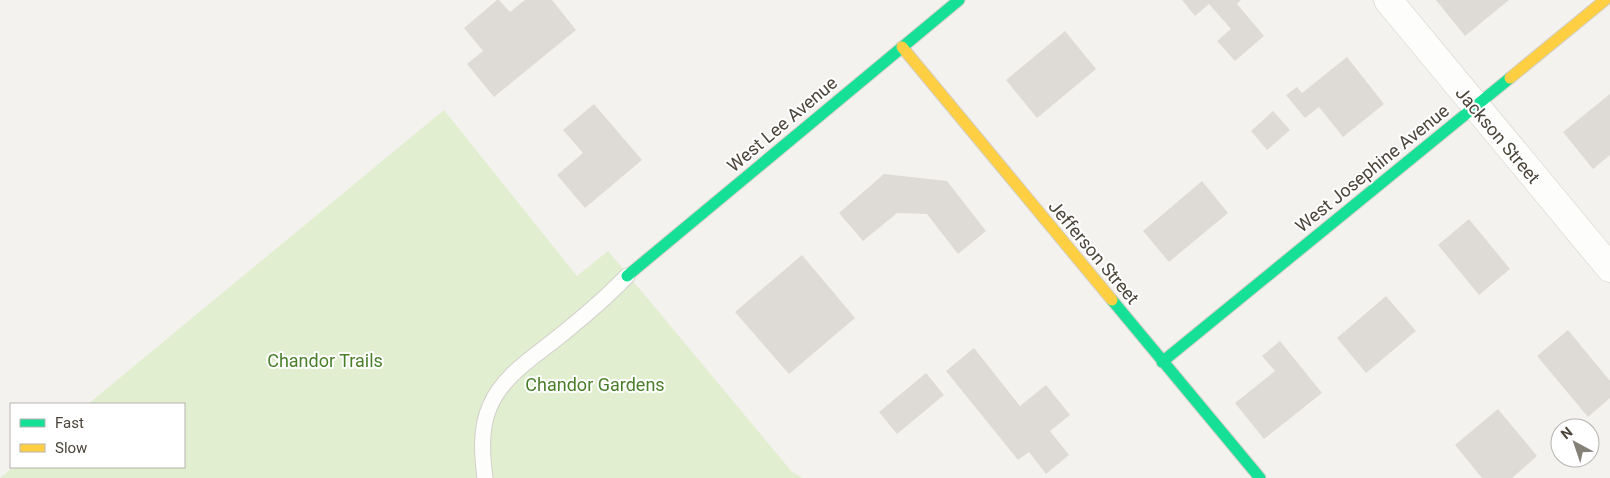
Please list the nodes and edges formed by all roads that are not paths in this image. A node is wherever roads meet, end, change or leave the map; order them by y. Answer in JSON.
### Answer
{"nodes":[{"id":1,"x":959,"y":0,"type":"edge"},
{"id":2,"x":1388,"y":0,"type":"edge"},
{"id":3,"x":1604,"y":0,"type":"edge"},
{"id":4,"x":902,"y":47,"type":"junction"},
{"id":5,"x":1474,"y":107,"type":"junction"},
{"id":6,"x":1610,"y":268,"type":"edge"},
{"id":7,"x":627,"y":276,"type":"joint"},
{"id":8,"x":1162,"y":362,"type":"junction"},
{"id":9,"x":486,"y":478,"type":"edge"},
{"id":10,"x":1260,"y":478,"type":"edge"}],
"edges":[{"from":1,"to":4,"type":"street","name":"West Lee Avenue"},
{"from":2,"to":5,"type":"street","name":"Jackson Street"},
{"from":3,"to":5,"type":"street","name":"West Josephine Avenue"},
{"from":4,"to":7,"type":"street","name":"West Lee Avenue"},
{"from":4,"to":8,"type":"street","name":"Jefferson Street"},
{"from":5,"to":6,"type":"street","name":"Jackson Street"},
{"from":5,"to":8,"type":"street","name":"West Josephine Avenue"},
{"from":7,"to":9,"type":"lane"},
{"from":8,"to":10,"type":"street","name":"Jefferson Street"}]}
